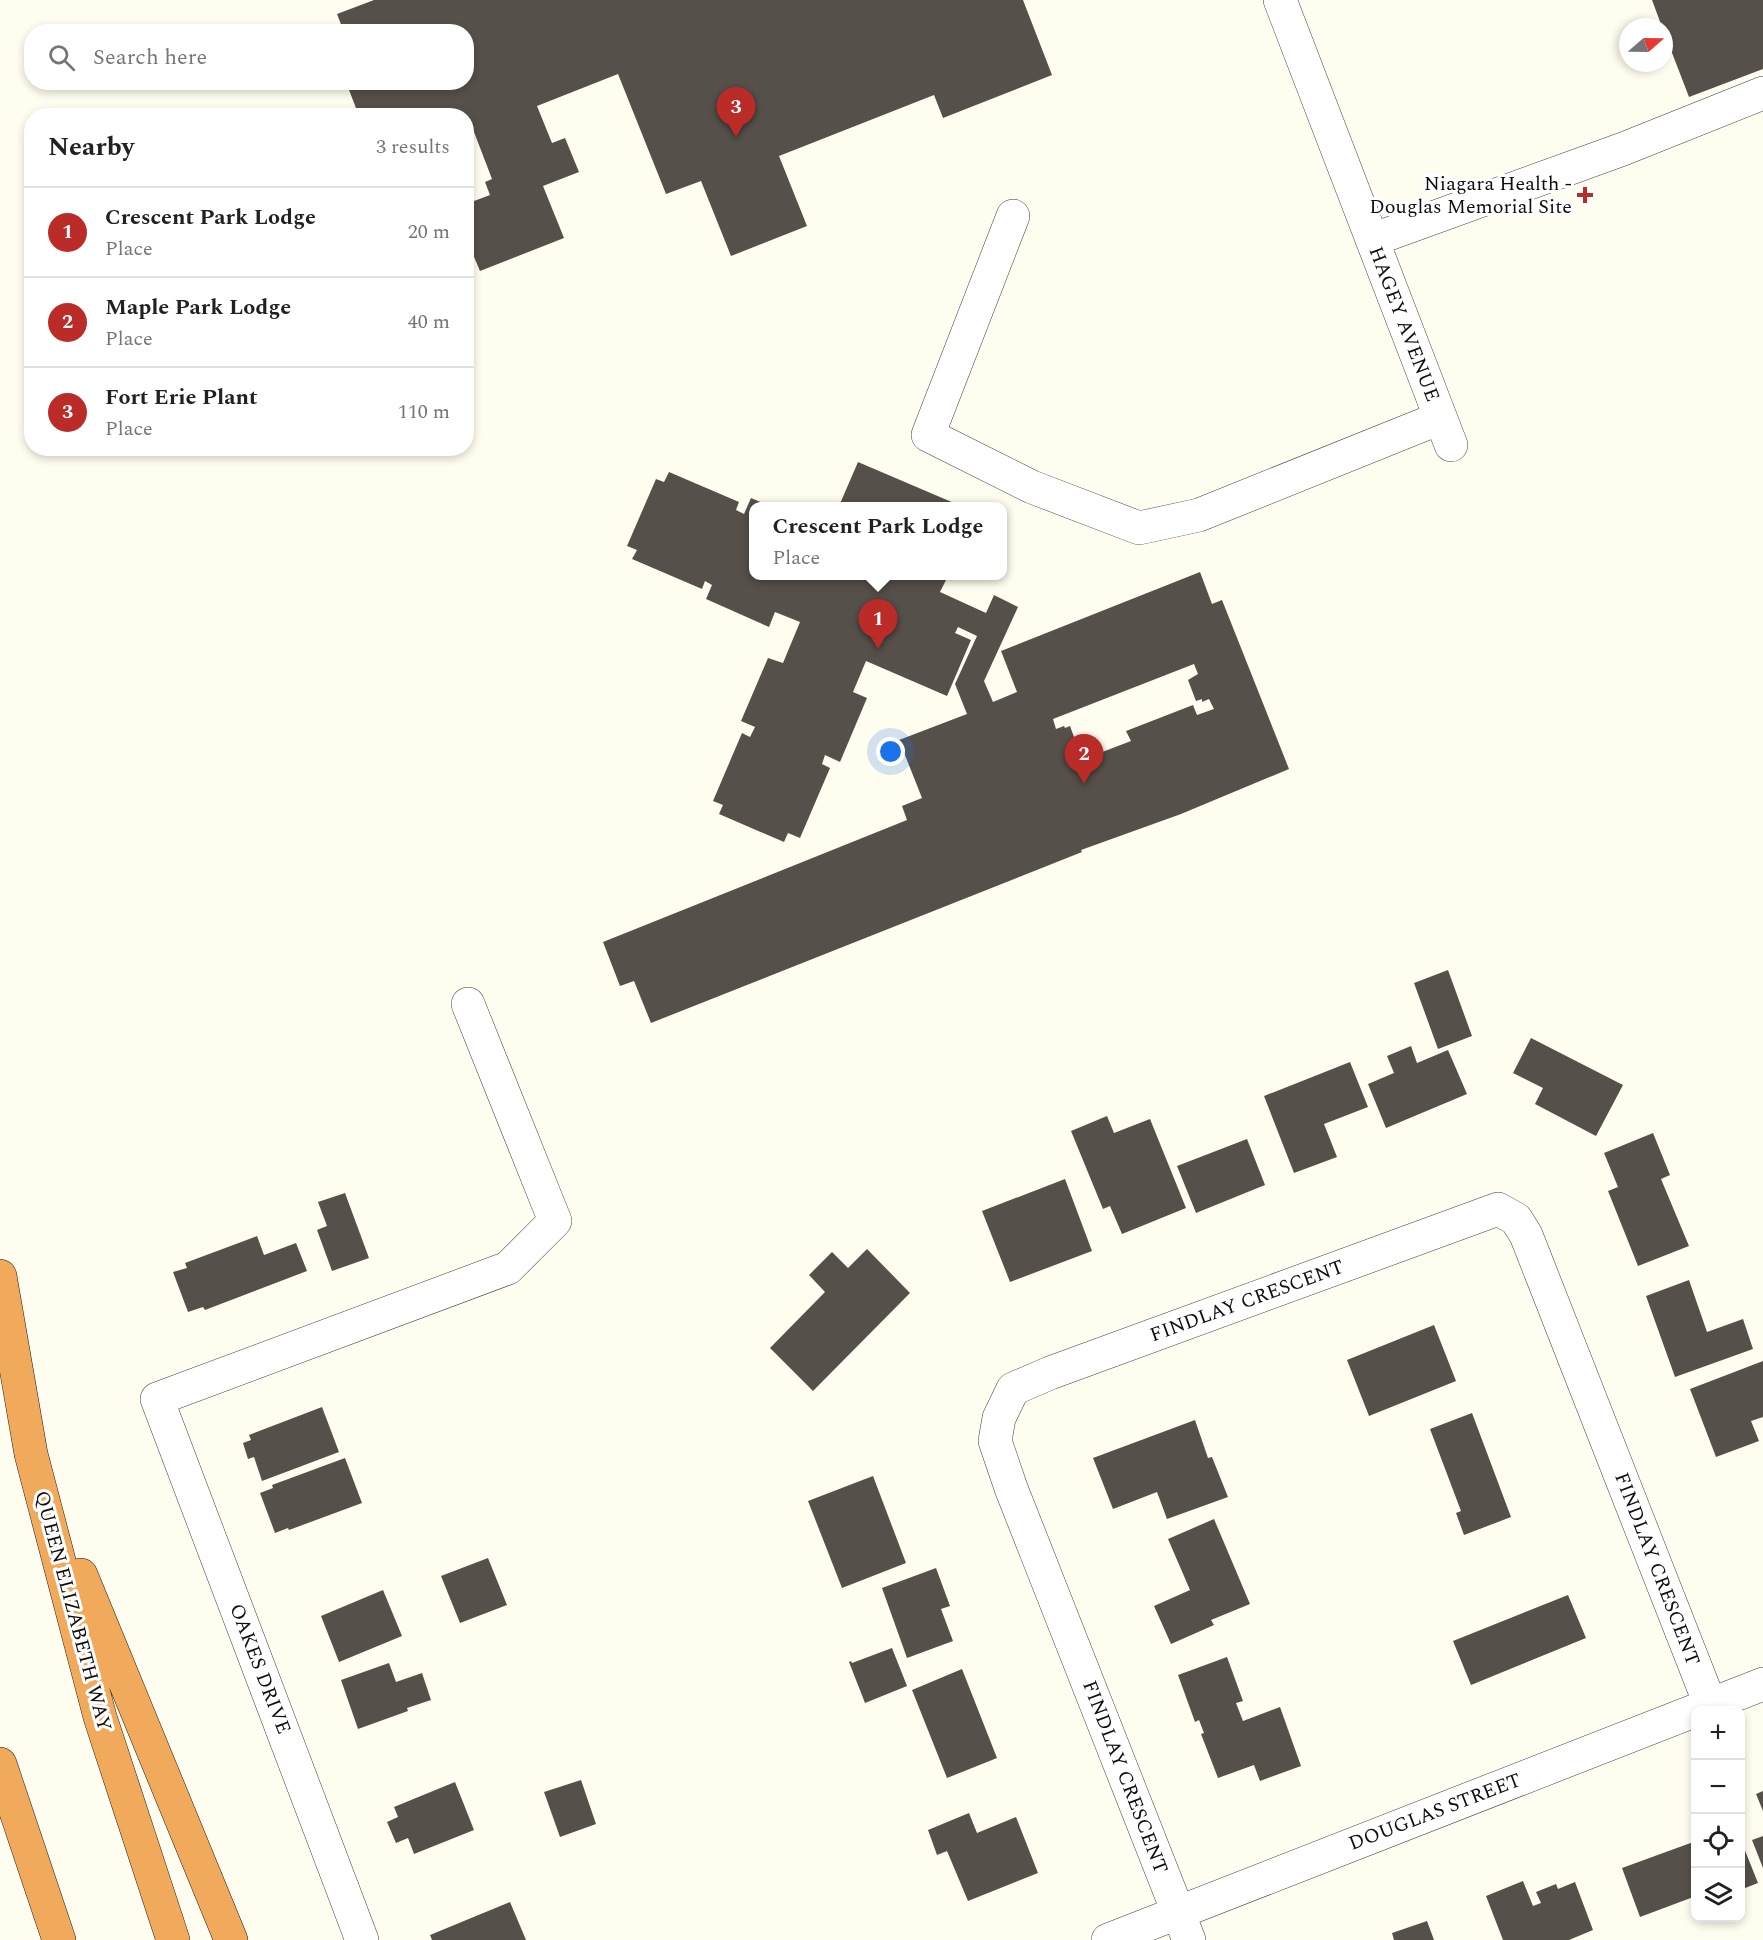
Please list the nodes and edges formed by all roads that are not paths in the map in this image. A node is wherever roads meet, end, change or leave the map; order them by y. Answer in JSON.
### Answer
{"nodes":[{"id":1,"x":1280,"y":0,"type":"edge"},
{"id":2,"x":1763,"y":93,"type":"edge"},
{"id":3,"x":1013,"y":216,"type":"dead end"},
{"id":4,"x":1372,"y":240,"type":"junction"},
{"id":5,"x":468,"y":1004,"type":"dead end"},
{"id":6,"x":0,"y":1276,"type":"edge"},
{"id":7,"x":31,"y":1454,"type":"junction"},
{"id":8,"x":1763,"y":1684,"type":"edge"},
{"id":9,"x":1710,"y":1704,"type":"junction"},
{"id":10,"x":0,"y":1764,"type":"edge"},
{"id":11,"x":1183,"y":1926,"type":"edge"},
{"id":12,"x":59,"y":1940,"type":"edge"},
{"id":13,"x":173,"y":1940,"type":"edge"},
{"id":14,"x":231,"y":1940,"type":"edge"},
{"id":15,"x":362,"y":1940,"type":"edge"},
{"id":16,"x":1108,"y":1940,"type":"edge"}],
"edges":[{"from":1,"to":4,"type":"street","name":"HAGEY AVENUE"},
{"from":2,"to":4,"type":"street"},
{"from":3,"to":4,"type":"street","name":"HAGEY AVENUE"},
{"from":5,"to":15,"type":"street","name":"OAKES DRIVE"},
{"from":6,"to":7,"type":"highway","name":"QUEEN ELIZABETH WAY"},
{"from":7,"to":13,"type":"highway","name":"QUEEN ELIZABETH WAY"},
{"from":7,"to":14,"type":"highway"},
{"from":8,"to":9,"type":"street","name":"DOUGLAS STREET"},
{"from":9,"to":11,"type":"street","name":"DOUGLAS STREET"},
{"from":9,"to":11,"type":"street","name":"FINDLAY CRESCENT"},
{"from":10,"to":12,"type":"highway"},
{"from":11,"to":16,"type":"street","name":"DOUGLAS STREET"}]}
